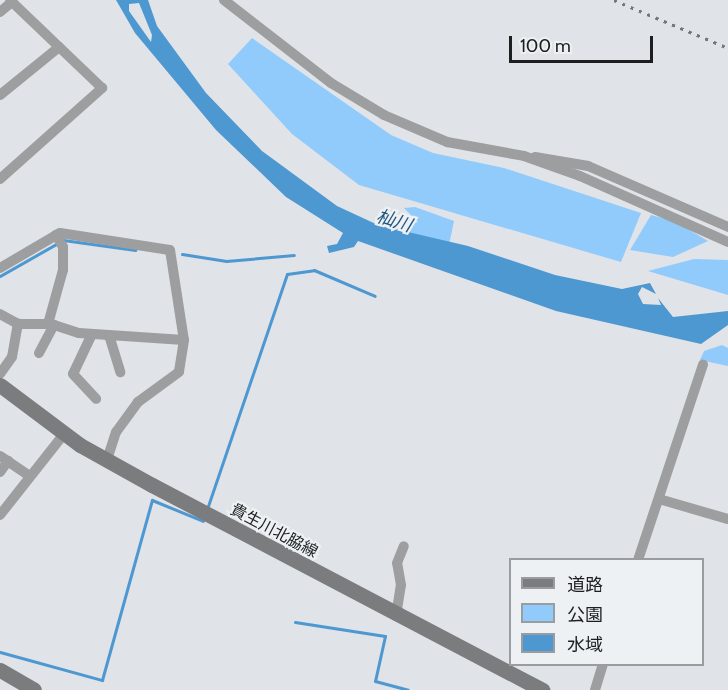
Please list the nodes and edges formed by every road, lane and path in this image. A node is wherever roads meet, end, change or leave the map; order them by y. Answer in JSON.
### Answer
{"nodes":[{"id":1,"x":224,"y":0,"type":"edge"},
{"id":2,"x":11,"y":1,"type":"edge"},
{"id":3,"x":0,"y":12,"type":"edge"},
{"id":4,"x":59,"y":47,"type":"junction"},
{"id":5,"x":0,"y":95,"type":"edge"},
{"id":6,"x":524,"y":156,"type":"junction"},
{"id":7,"x":0,"y":179,"type":"edge"},
{"id":8,"x":728,"y":226,"type":"edge"},
{"id":9,"x":56,"y":235,"type":"junction"},
{"id":10,"x":728,"y":242,"type":"edge"},
{"id":11,"x":0,"y":268,"type":"edge"},
{"id":12,"x":0,"y":314,"type":"edge"},
{"id":13,"x":18,"y":324,"type":"junction"},
{"id":14,"x":51,"y":325,"type":"junction"},
{"id":15,"x":92,"y":334,"type":"junction"},
{"id":16,"x":109,"y":335,"type":"junction"},
{"id":17,"x":184,"y":340,"type":"junction"},
{"id":18,"x":39,"y":352,"type":"dead end"},
{"id":19,"x":703,"y":365,"type":"dead end"},
{"id":20,"x":120,"y":372,"type":"dead end"},
{"id":21,"x":0,"y":374,"type":"edge"},
{"id":22,"x":0,"y":386,"type":"edge"},
{"id":23,"x":96,"y":399,"type":"dead end"},
{"id":24,"x":64,"y":434,"type":"junction"},
{"id":25,"x":4,"y":458,"type":"edge"},
{"id":26,"x":107,"y":460,"type":"junction"},
{"id":27,"x":0,"y":472,"type":"edge"},
{"id":28,"x":28,"y":475,"type":"junction"},
{"id":29,"x":659,"y":500,"type":"junction"},
{"id":30,"x":0,"y":515,"type":"edge"},
{"id":31,"x":728,"y":519,"type":"edge"},
{"id":32,"x":404,"y":546,"type":"dead end"},
{"id":33,"x":639,"y":558,"type":"edge"},
{"id":34,"x":396,"y":616,"type":"junction"},
{"id":35,"x":602,"y":666,"type":"edge"},
{"id":36,"x":0,"y":670,"type":"edge"},
{"id":37,"x":34,"y":690,"type":"edge"},
{"id":38,"x":543,"y":690,"type":"edge"},
{"id":39,"x":595,"y":690,"type":"edge"}],
"edges":[{"from":1,"to":6,"type":"street"},
{"from":2,"to":3,"type":"street"},
{"from":2,"to":4,"type":"street"},
{"from":4,"to":5,"type":"street"},
{"from":4,"to":7,"type":"street"},
{"from":6,"to":8,"type":"street"},
{"from":6,"to":10,"type":"street"},
{"from":9,"to":11,"type":"street"},
{"from":9,"to":14,"type":"street"},
{"from":9,"to":17,"type":"street"},
{"from":12,"to":13,"type":"street"},
{"from":13,"to":14,"type":"street"},
{"from":13,"to":21,"type":"street"},
{"from":14,"to":15,"type":"street"},
{"from":14,"to":18,"type":"street"},
{"from":15,"to":16,"type":"street"},
{"from":15,"to":23,"type":"street"},
{"from":16,"to":17,"type":"street"},
{"from":16,"to":20,"type":"street"},
{"from":17,"to":26,"type":"street"},
{"from":19,"to":29,"type":"street"},
{"from":22,"to":24,"type":"main road","name":"貴生川北脇線"},
{"from":24,"to":26,"type":"main road","name":"貴生川北脇線"},
{"from":24,"to":28,"type":"street"},
{"from":25,"to":27,"type":"street"},
{"from":25,"to":28,"type":"street"},
{"from":26,"to":34,"type":"main road","name":"貴生川北脇線"},
{"from":28,"to":30,"type":"street"},
{"from":29,"to":31,"type":"street"},
{"from":29,"to":33,"type":"street"},
{"from":32,"to":34,"type":"street"},
{"from":34,"to":38,"type":"main road","name":"貴生川北脇線"},
{"from":35,"to":39,"type":"street"},
{"from":36,"to":37,"type":"main road"}]}
